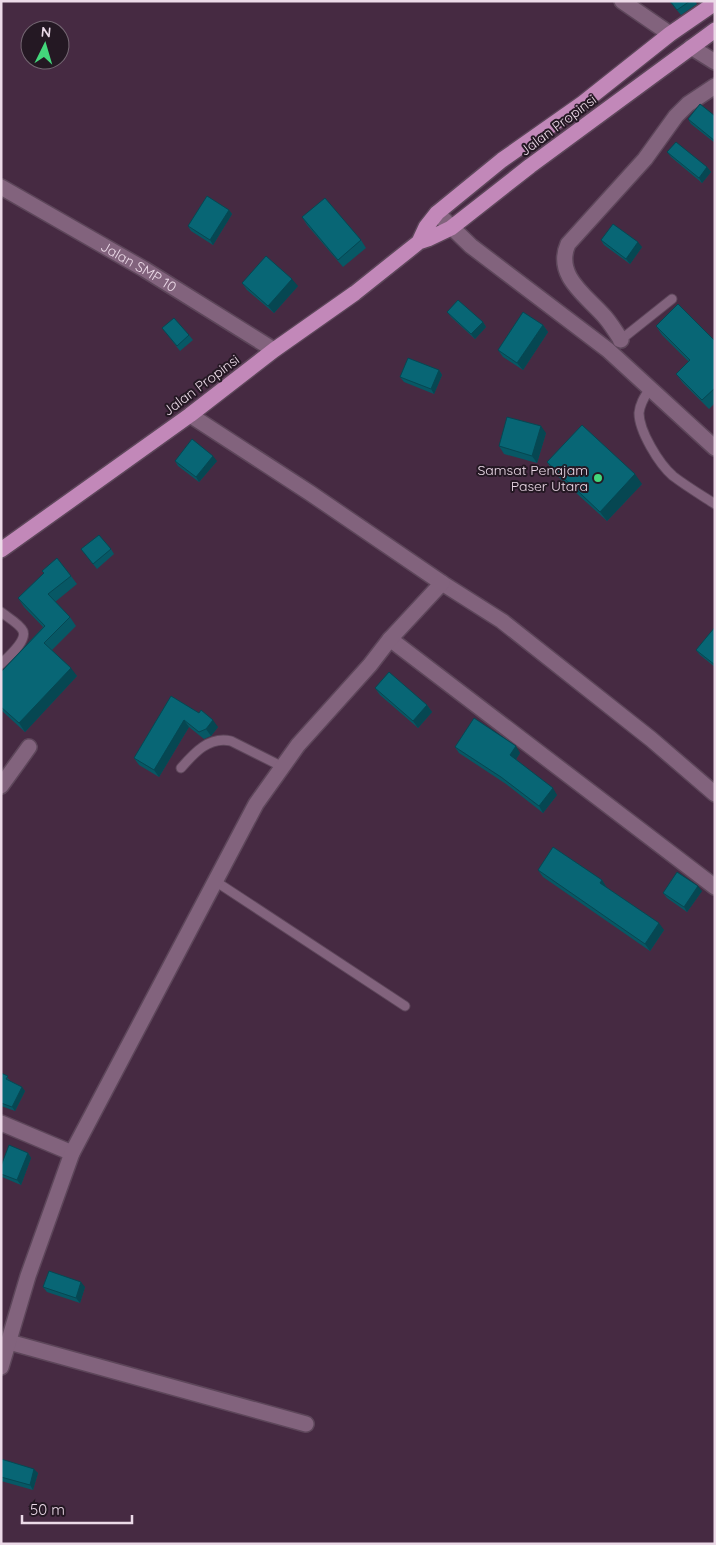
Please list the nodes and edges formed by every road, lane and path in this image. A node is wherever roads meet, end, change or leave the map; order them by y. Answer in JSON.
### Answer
{"nodes":[{"id":1,"x":622,"y":1,"type":"edge"},
{"id":2,"x":715,"y":3,"type":"edge"},
{"id":3,"x":715,"y":30,"type":"edge"},
{"id":4,"x":670,"y":34,"type":"junction"},
{"id":5,"x":691,"y":47,"type":"junction"},
{"id":6,"x":715,"y":62,"type":"edge"},
{"id":7,"x":715,"y":86,"type":"edge"},
{"id":8,"x":1,"y":188,"type":"edge"},
{"id":9,"x":437,"y":213,"type":"junction"},
{"id":10,"x":450,"y":228,"type":"junction"},
{"id":11,"x":418,"y":242,"type":"junction"},
{"id":12,"x":672,"y":299,"type":"dead end"},
{"id":13,"x":621,"y":340,"type":"junction"},
{"id":14,"x":274,"y":350,"type":"junction"},
{"id":15,"x":608,"y":350,"type":"junction"},
{"id":16,"x":650,"y":388,"type":"junction"},
{"id":17,"x":190,"y":415,"type":"junction"},
{"id":18,"x":715,"y":448,"type":"edge"},
{"id":19,"x":715,"y":504,"type":"edge"},
{"id":20,"x":1,"y":550,"type":"edge"},
{"id":21,"x":442,"y":583,"type":"junction"},
{"id":22,"x":1,"y":612,"type":"edge"},
{"id":23,"x":390,"y":639,"type":"junction"},
{"id":24,"x":1,"y":664,"type":"edge"},
{"id":25,"x":29,"y":747,"type":"dead end"},
{"id":26,"x":283,"y":767,"type":"junction"},
{"id":27,"x":181,"y":768,"type":"dead end"},
{"id":28,"x":1,"y":786,"type":"edge"},
{"id":29,"x":715,"y":794,"type":"edge"},
{"id":30,"x":215,"y":880,"type":"junction"},
{"id":31,"x":715,"y":887,"type":"edge"},
{"id":32,"x":404,"y":1006,"type":"dead end"},
{"id":33,"x":1,"y":1124,"type":"edge"},
{"id":34,"x":72,"y":1153,"type":"junction"},
{"id":35,"x":9,"y":1342,"type":"junction"},
{"id":36,"x":1,"y":1367,"type":"edge"},
{"id":37,"x":306,"y":1424,"type":"dead end"}],
"edges":[{"from":1,"to":4,"type":"street"},
{"from":2,"to":4,"type":"highway","name":"Jalan Propinsi"},
{"from":3,"to":5,"type":"highway","name":"Jalan Propinsi"},
{"from":4,"to":9,"type":"highway","name":"Jalan Propinsi"},
{"from":5,"to":6,"type":"street"},
{"from":5,"to":10,"type":"highway","name":"Jalan Propinsi"},
{"from":7,"to":13,"type":"street"},
{"from":8,"to":14,"type":"street","name":"Jalan SMP 10"},
{"from":9,"to":10,"type":"street"},
{"from":9,"to":11,"type":"highway","name":"Jalan Propinsi"},
{"from":10,"to":11,"type":"highway","name":"Jalan Propinsi"},
{"from":10,"to":15,"type":"street"},
{"from":11,"to":14,"type":"highway","name":"Jalan Propinsi"},
{"from":12,"to":13,"type":"lane"},
{"from":13,"to":15,"type":"lane"},
{"from":14,"to":17,"type":"highway","name":"Jalan Propinsi"},
{"from":15,"to":16,"type":"street"},
{"from":16,"to":18,"type":"street"},
{"from":16,"to":19,"type":"lane"},
{"from":17,"to":20,"type":"highway","name":"Jalan Propinsi"},
{"from":17,"to":21,"type":"street"},
{"from":21,"to":23,"type":"street"},
{"from":21,"to":29,"type":"street"},
{"from":22,"to":24,"type":"lane"},
{"from":23,"to":26,"type":"street"},
{"from":23,"to":31,"type":"street"},
{"from":25,"to":28,"type":"street"},
{"from":26,"to":27,"type":"lane"},
{"from":26,"to":30,"type":"street"},
{"from":30,"to":32,"type":"lane"},
{"from":30,"to":34,"type":"street"},
{"from":33,"to":34,"type":"street"},
{"from":34,"to":35,"type":"street"},
{"from":35,"to":36,"type":"street"},
{"from":35,"to":37,"type":"street"}]}
